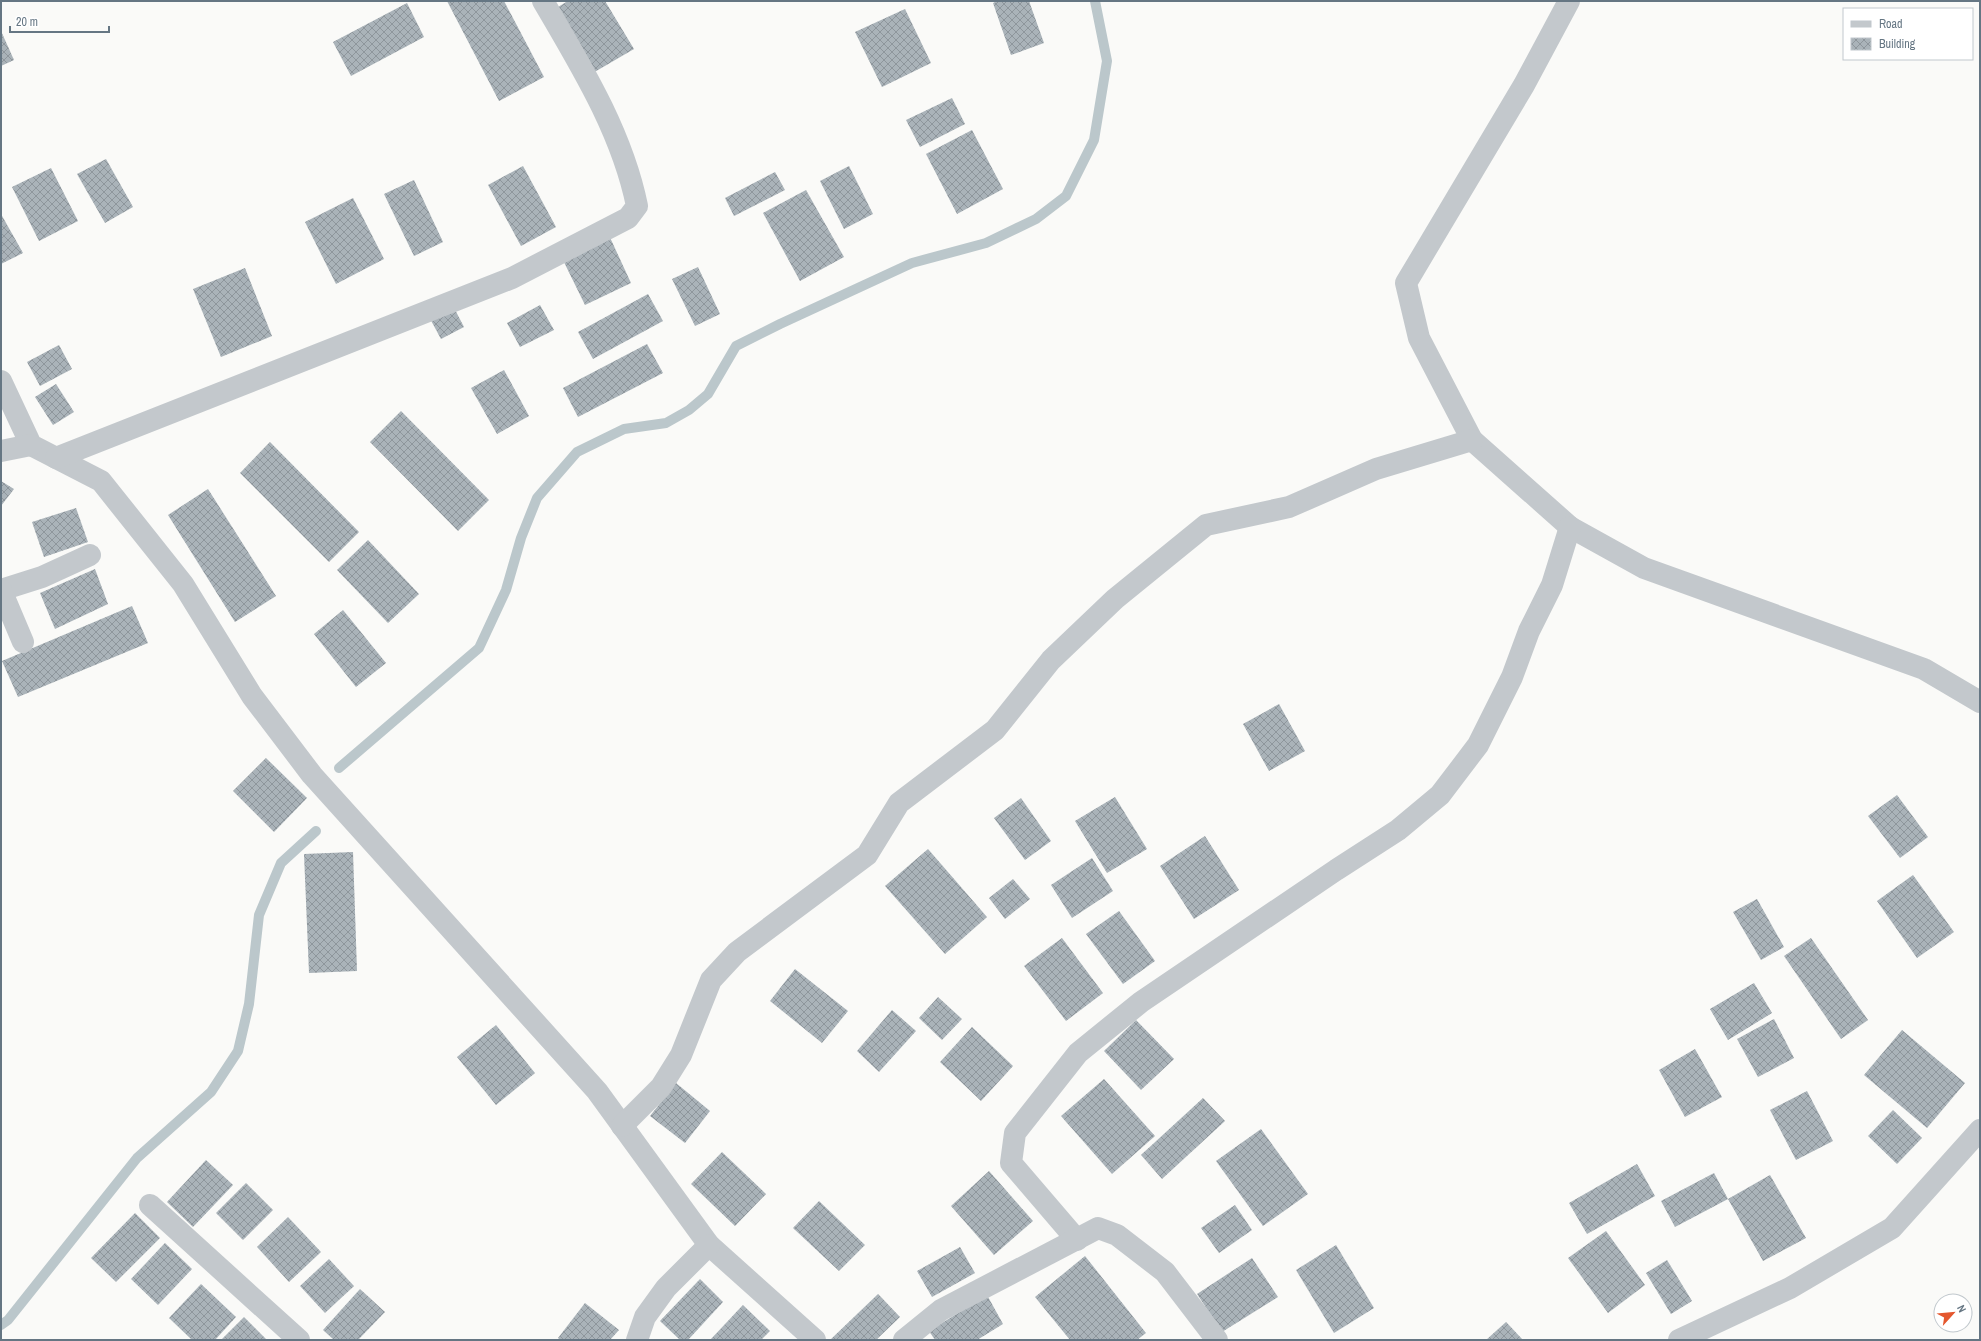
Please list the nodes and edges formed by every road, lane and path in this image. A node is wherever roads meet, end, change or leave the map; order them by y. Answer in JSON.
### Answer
{"nodes":[{"id":1,"x":543,"y":1,"type":"edge"},
{"id":2,"x":1569,"y":1,"type":"edge"},
{"id":3,"x":1,"y":381,"type":"edge"},
{"id":4,"x":1472,"y":440,"type":"junction"},
{"id":5,"x":31,"y":444,"type":"junction"},
{"id":6,"x":1,"y":451,"type":"edge"},
{"id":7,"x":56,"y":458,"type":"junction"},
{"id":8,"x":1570,"y":527,"type":"junction"},
{"id":9,"x":90,"y":556,"type":"dead end"},
{"id":10,"x":1,"y":590,"type":"edge"},
{"id":11,"x":23,"y":642,"type":"dead end"},
{"id":12,"x":1980,"y":702,"type":"edge"},
{"id":13,"x":622,"y":1126,"type":"junction"},
{"id":14,"x":1980,"y":1130,"type":"edge"},
{"id":15,"x":150,"y":1205,"type":"dead end"},
{"id":16,"x":1077,"y":1240,"type":"junction"},
{"id":17,"x":709,"y":1245,"type":"junction"},
{"id":18,"x":299,"y":1340,"type":"edge"},
{"id":19,"x":637,"y":1340,"type":"edge"},
{"id":20,"x":815,"y":1340,"type":"edge"},
{"id":21,"x":904,"y":1340,"type":"edge"},
{"id":22,"x":1217,"y":1340,"type":"edge"},
{"id":23,"x":1679,"y":1340,"type":"edge"}],
"edges":[{"from":1,"to":7,"type":"street"},
{"from":2,"to":4,"type":"street"},
{"from":3,"to":5,"type":"street"},
{"from":4,"to":8,"type":"street"},
{"from":4,"to":13,"type":"street"},
{"from":5,"to":6,"type":"street"},
{"from":5,"to":7,"type":"street"},
{"from":7,"to":13,"type":"street"},
{"from":8,"to":12,"type":"street"},
{"from":8,"to":16,"type":"street"},
{"from":9,"to":10,"type":"street"},
{"from":10,"to":11,"type":"street"},
{"from":13,"to":17,"type":"street"},
{"from":14,"to":23,"type":"street"},
{"from":15,"to":18,"type":"street"},
{"from":16,"to":21,"type":"street"},
{"from":16,"to":22,"type":"street"},
{"from":17,"to":19,"type":"street"},
{"from":17,"to":20,"type":"street"}]}
